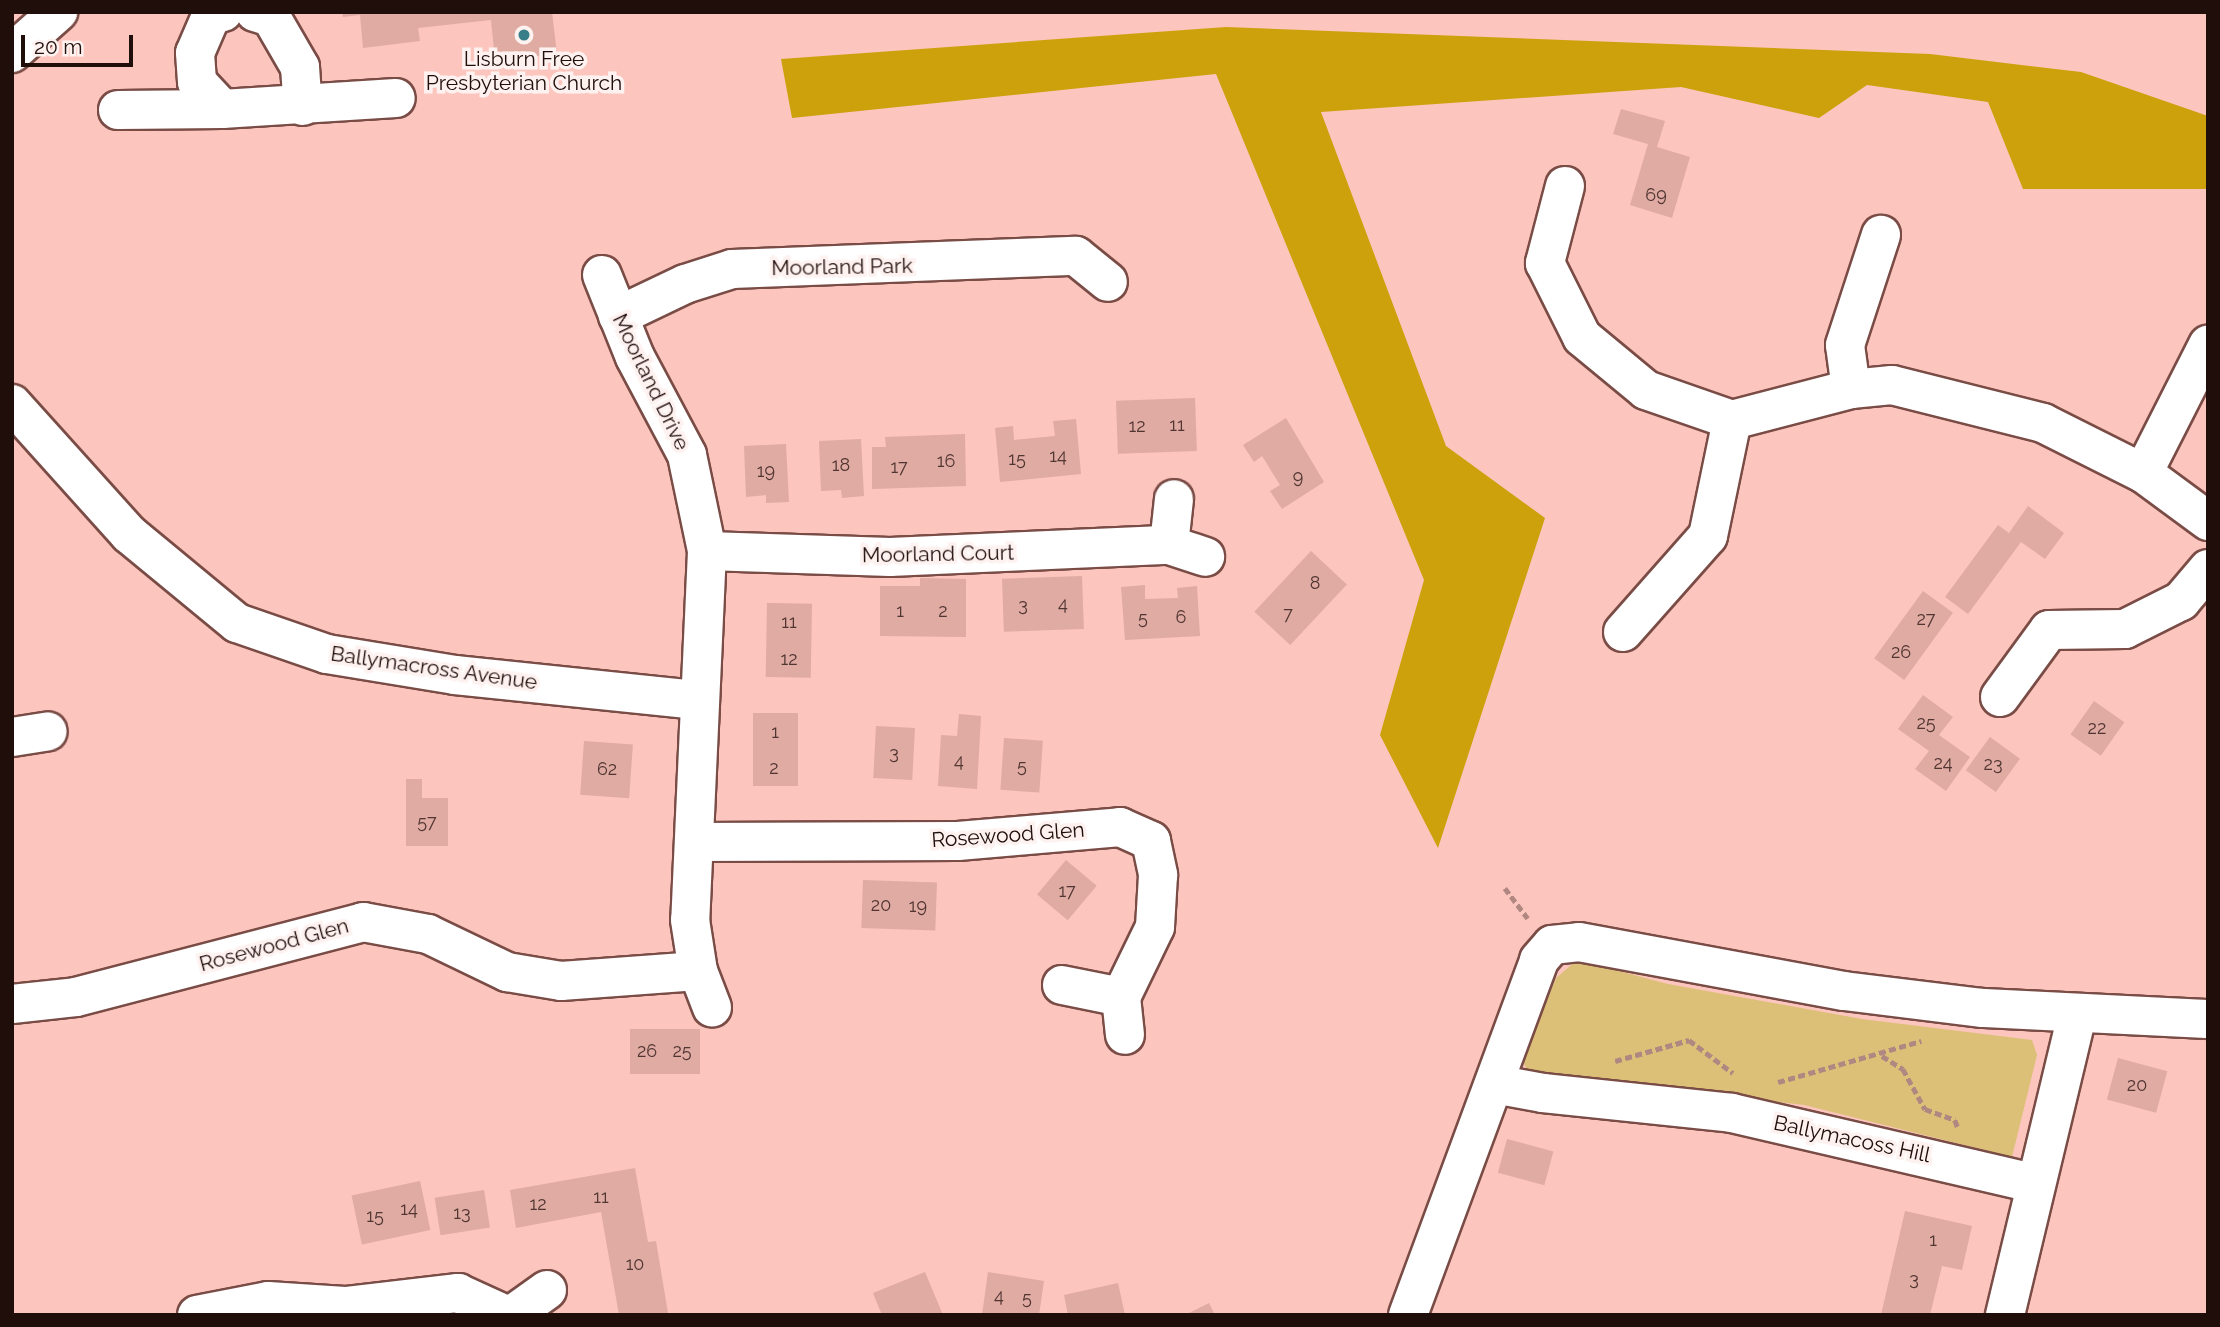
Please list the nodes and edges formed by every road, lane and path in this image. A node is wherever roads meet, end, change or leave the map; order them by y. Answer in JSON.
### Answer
{"nodes":[{"id":1,"x":58,"y":12,"type":"edge"},
{"id":2,"x":255,"y":12,"type":"edge"},
{"id":3,"x":214,"y":14,"type":"edge"},
{"id":4,"x":12,"y":53,"type":"edge"},
{"id":5,"x":396,"y":98,"type":"dead end"},
{"id":6,"x":303,"y":106,"type":"junction"},
{"id":7,"x":222,"y":109,"type":"junction"},
{"id":8,"x":118,"y":110,"type":"dead end"},
{"id":9,"x":1566,"y":186,"type":"dead end"},
{"id":10,"x":1881,"y":235,"type":"dead end"},
{"id":11,"x":602,"y":275,"type":"dead end"},
{"id":12,"x":1108,"y":282,"type":"dead end"},
{"id":13,"x":618,"y":316,"type":"junction"},
{"id":14,"x":2208,"y":345,"type":"edge"},
{"id":15,"x":1852,"y":389,"type":"junction"},
{"id":16,"x":12,"y":404,"type":"edge"},
{"id":17,"x":1732,"y":420,"type":"junction"},
{"id":18,"x":25,"y":442,"type":"edge"},
{"id":19,"x":2143,"y":472,"type":"junction"},
{"id":20,"x":1174,"y":499,"type":"dead end"},
{"id":21,"x":2208,"y":521,"type":"edge"},
{"id":22,"x":1169,"y":545,"type":"junction"},
{"id":23,"x":708,"y":551,"type":"junction"},
{"id":24,"x":1205,"y":557,"type":"dead end"},
{"id":25,"x":2208,"y":569,"type":"edge"},
{"id":26,"x":1623,"y":632,"type":"dead end"},
{"id":27,"x":2000,"y":697,"type":"dead end"},
{"id":28,"x":698,"y":700,"type":"junction"},
{"id":29,"x":696,"y":842,"type":"junction"},
{"id":30,"x":698,"y":971,"type":"junction"},
{"id":31,"x":1062,"y":985,"type":"dead end"},
{"id":32,"x":1121,"y":997,"type":"junction"},
{"id":33,"x":12,"y":1004,"type":"edge"},
{"id":34,"x":712,"y":1007,"type":"dead end"},
{"id":35,"x":2077,"y":1016,"type":"junction"},
{"id":36,"x":2208,"y":1019,"type":"edge"},
{"id":37,"x":1125,"y":1035,"type":"dead end"},
{"id":38,"x":1927,"y":1039,"type":"dead end"},
{"id":39,"x":1882,"y":1056,"type":"junction"},
{"id":40,"x":1613,"y":1062,"type":"dead end"},
{"id":41,"x":1743,"y":1080,"type":"dead end"},
{"id":42,"x":1494,"y":1084,"type":"junction"},
{"id":43,"x":1766,"y":1085,"type":"dead end"},
{"id":44,"x":1974,"y":1166,"type":"junction"},
{"id":45,"x":2036,"y":1184,"type":"junction"},
{"id":46,"x":547,"y":1290,"type":"dead end"},
{"id":47,"x":197,"y":1315,"type":"edge"},
{"id":48,"x":506,"y":1315,"type":"edge"},
{"id":49,"x":512,"y":1315,"type":"edge"},
{"id":50,"x":1408,"y":1315,"type":"edge"},
{"id":51,"x":2005,"y":1315,"type":"edge"}],
"edges":[{"from":1,"to":4,"type":"street"},
{"from":2,"to":6,"type":"street"},
{"from":3,"to":7,"type":"street"},
{"from":5,"to":6,"type":"street"},
{"from":6,"to":7,"type":"street"},
{"from":7,"to":8,"type":"street"},
{"from":9,"to":17,"type":"street"},
{"from":10,"to":15,"type":"street"},
{"from":11,"to":13,"type":"street","name":"Moorland Drive"},
{"from":12,"to":13,"type":"street","name":"Moorland Park"},
{"from":13,"to":23,"type":"street","name":"Moorland Drive"},
{"from":14,"to":19,"type":"street"},
{"from":15,"to":17,"type":"street"},
{"from":15,"to":19,"type":"street"},
{"from":16,"to":18,"type":"street","name":"Ballymacross Avenue"},
{"from":17,"to":26,"type":"street"},
{"from":18,"to":28,"type":"street","name":"Ballymacross Avenue"},
{"from":19,"to":21,"type":"street"},
{"from":20,"to":22,"type":"street"},
{"from":22,"to":23,"type":"street","name":"Moorland Court"},
{"from":22,"to":24,"type":"street","name":"Moorland Court"},
{"from":23,"to":28,"type":"street","name":"Moorland Drive"},
{"from":25,"to":27,"type":"street"},
{"from":28,"to":29,"type":"street"},
{"from":29,"to":30,"type":"street"},
{"from":29,"to":32,"type":"street","name":"Rosewood Glen"},
{"from":30,"to":33,"type":"street","name":"Rosewood Glen"},
{"from":30,"to":34,"type":"street"},
{"from":31,"to":32,"type":"street"},
{"from":32,"to":37,"type":"street"},
{"from":35,"to":36,"type":"street"},
{"from":35,"to":42,"type":"street"},
{"from":35,"to":45,"type":"street"},
{"from":38,"to":39,"type":"path"},
{"from":39,"to":43,"type":"path"},
{"from":39,"to":44,"type":"path"},
{"from":40,"to":41,"type":"path"},
{"from":42,"to":44,"type":"street","name":"Ballymacoss Hill"},
{"from":42,"to":50,"type":"street"},
{"from":44,"to":45,"type":"street","name":"Ballymacoss Hill"},
{"from":45,"to":51,"type":"street"},
{"from":46,"to":49,"type":"street"},
{"from":47,"to":48,"type":"street"}]}
